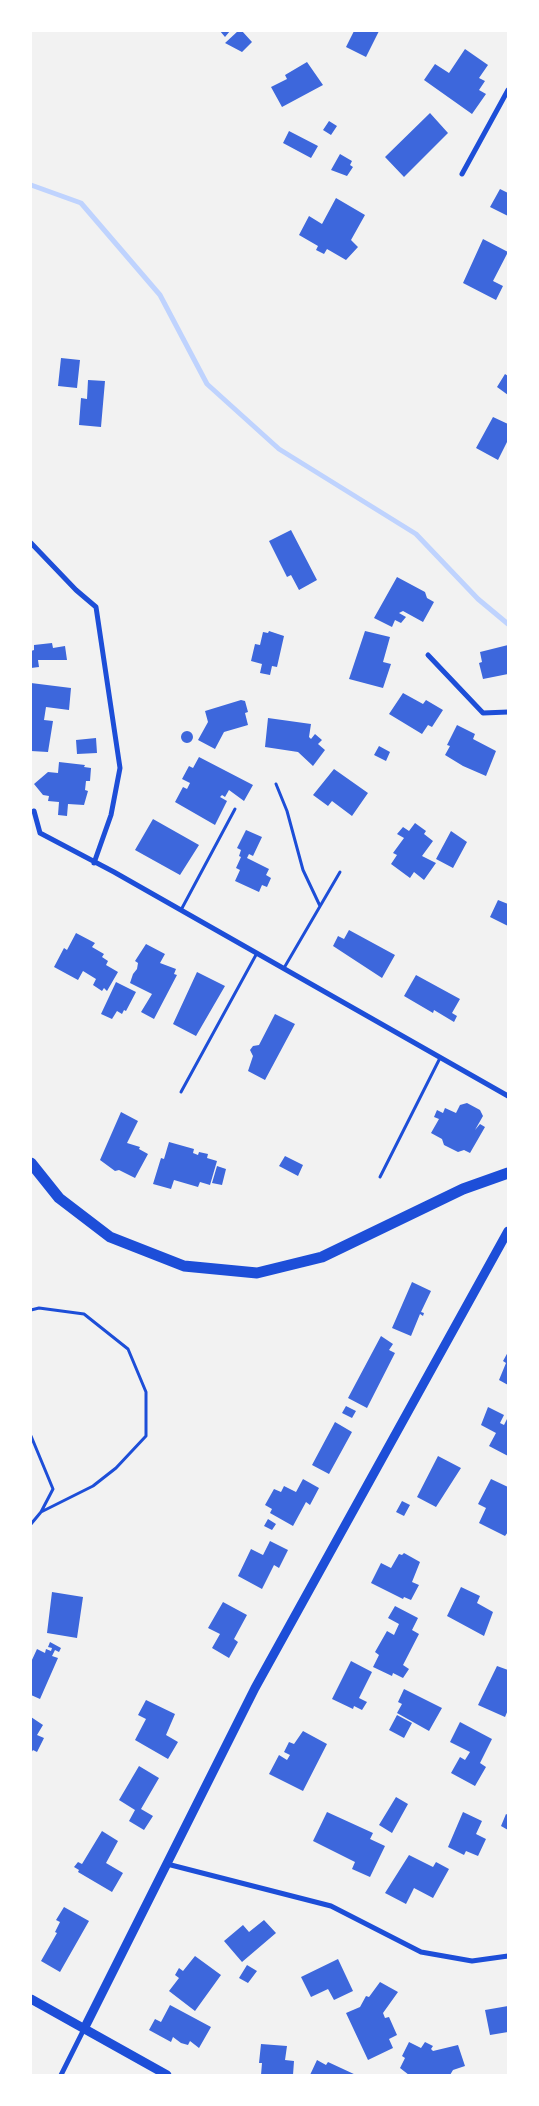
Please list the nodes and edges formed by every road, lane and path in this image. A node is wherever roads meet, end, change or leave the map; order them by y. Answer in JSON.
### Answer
{"nodes":[{"id":1,"x":508,"y":90,"type":"edge"},
{"id":2,"x":462,"y":174,"type":"dead end"},
{"id":3,"x":31,"y":543,"type":"edge"},
{"id":4,"x":428,"y":655,"type":"dead end"},
{"id":5,"x":508,"y":712,"type":"edge"},
{"id":6,"x":276,"y":784,"type":"dead end"},
{"id":7,"x":235,"y":808,"type":"dead end"},
{"id":8,"x":34,"y":811,"type":"dead end"},
{"id":9,"x":94,"y":863,"type":"junction"},
{"id":10,"x":340,"y":872,"type":"dead end"},
{"id":11,"x":320,"y":906,"type":"junction"},
{"id":12,"x":181,"y":910,"type":"junction"},
{"id":13,"x":257,"y":953,"type":"junction"},
{"id":14,"x":284,"y":969,"type":"junction"},
{"id":15,"x":440,"y":1058,"type":"junction"},
{"id":16,"x":181,"y":1092,"type":"dead end"},
{"id":17,"x":508,"y":1096,"type":"edge"},
{"id":18,"x":31,"y":1163,"type":"edge"},
{"id":19,"x":508,"y":1173,"type":"edge"},
{"id":20,"x":380,"y":1177,"type":"dead end"},
{"id":21,"x":508,"y":1231,"type":"edge"},
{"id":22,"x":31,"y":1310,"type":"edge"},
{"id":23,"x":31,"y":1436,"type":"edge"},
{"id":24,"x":41,"y":1512,"type":"junction"},
{"id":25,"x":31,"y":1524,"type":"edge"},
{"id":26,"x":167,"y":1864,"type":"junction"},
{"id":27,"x":508,"y":1956,"type":"edge"},
{"id":28,"x":31,"y":1999,"type":"edge"},
{"id":29,"x":84,"y":2029,"type":"junction"},
{"id":30,"x":61,"y":2075,"type":"edge"},
{"id":31,"x":168,"y":2075,"type":"edge"}],
"edges":[{"from":1,"to":2,"type":"street"},
{"from":3,"to":9,"type":"street"},
{"from":4,"to":5,"type":"street"},
{"from":6,"to":11,"type":"lane"},
{"from":7,"to":12,"type":"lane"},
{"from":8,"to":9,"type":"street"},
{"from":9,"to":12,"type":"street"},
{"from":10,"to":11,"type":"lane"},
{"from":11,"to":14,"type":"lane"},
{"from":12,"to":13,"type":"street"},
{"from":13,"to":14,"type":"street"},
{"from":13,"to":16,"type":"lane"},
{"from":14,"to":15,"type":"street"},
{"from":15,"to":17,"type":"street"},
{"from":15,"to":20,"type":"lane"},
{"from":18,"to":19,"type":"main road"},
{"from":21,"to":26,"type":"street"},
{"from":22,"to":24,"type":"lane"},
{"from":23,"to":24,"type":"lane"},
{"from":24,"to":25,"type":"lane"},
{"from":26,"to":27,"type":"street"},
{"from":26,"to":29,"type":"street"},
{"from":28,"to":29,"type":"street"},
{"from":29,"to":30,"type":"street"},
{"from":29,"to":31,"type":"street"}]}
